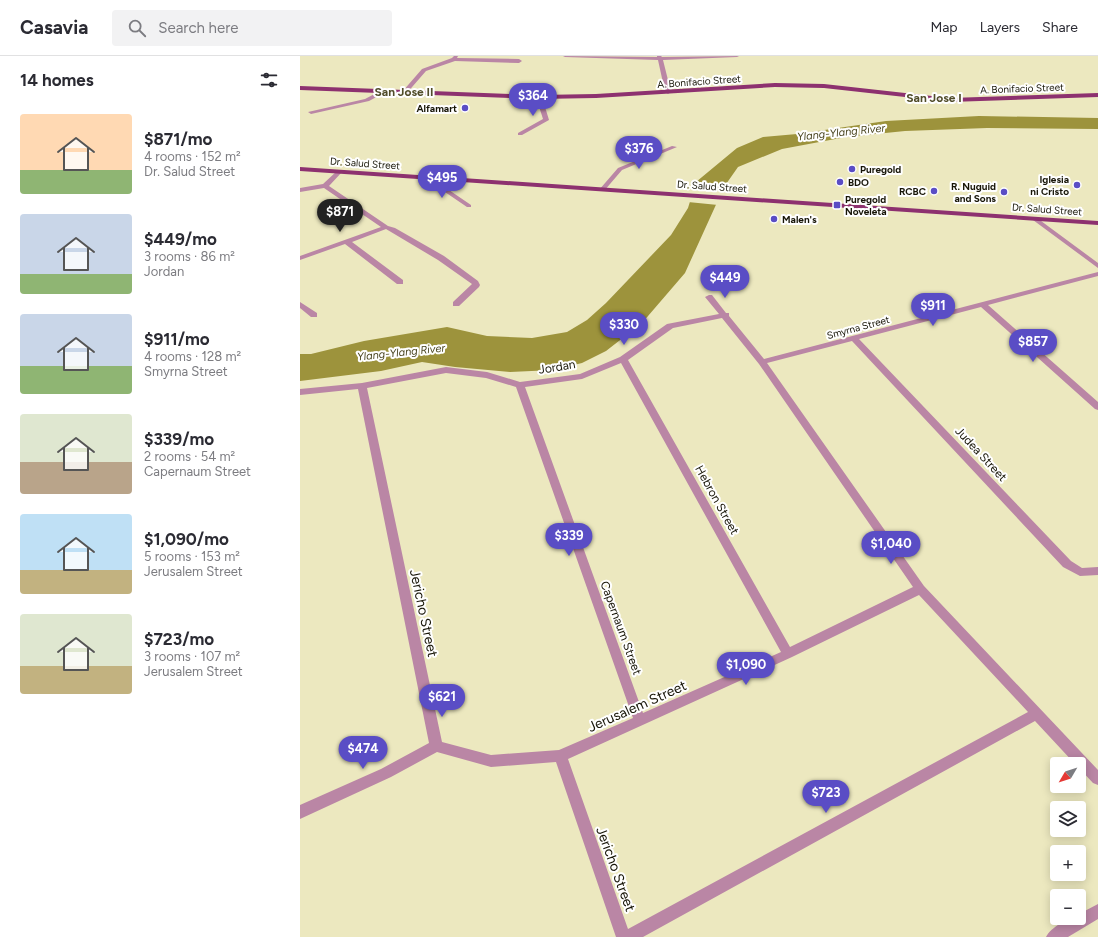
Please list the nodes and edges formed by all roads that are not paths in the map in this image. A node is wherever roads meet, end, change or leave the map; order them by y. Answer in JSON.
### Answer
{"nodes":[{"id":1,"x":565,"y":56,"type":"edge"},
{"id":2,"x":737,"y":56,"type":"edge"},
{"id":3,"x":455,"y":58,"type":"edge"},
{"id":4,"x":659,"y":58,"type":"edge"},
{"id":5,"x":519,"y":60,"type":"dead end"},
{"id":6,"x":300,"y":88,"type":"edge"},
{"id":7,"x":382,"y":92,"type":"junction"},
{"id":8,"x":668,"y":92,"type":"junction"},
{"id":9,"x":404,"y":93,"type":"junction"},
{"id":10,"x":1098,"y":95,"type":"edge"},
{"id":11,"x":539,"y":97,"type":"junction"},
{"id":12,"x":311,"y":112,"type":"dead end"},
{"id":13,"x":520,"y":134,"type":"dead end"},
{"id":14,"x":674,"y":147,"type":"dead end"},
{"id":15,"x":300,"y":169,"type":"edge"},
{"id":16,"x":339,"y":172,"type":"junction"},
{"id":17,"x":445,"y":179,"type":"junction"},
{"id":18,"x":325,"y":186,"type":"junction"},
{"id":19,"x":300,"y":190,"type":"edge"},
{"id":20,"x":602,"y":190,"type":"junction"},
{"id":21,"x":469,"y":206,"type":"dead end"},
{"id":22,"x":1035,"y":219,"type":"junction"},
{"id":23,"x":1098,"y":223,"type":"edge"},
{"id":24,"x":386,"y":227,"type":"junction"},
{"id":25,"x":346,"y":241,"type":"junction"},
{"id":26,"x":300,"y":258,"type":"edge"},
{"id":27,"x":1098,"y":266,"type":"edge"},
{"id":28,"x":1098,"y":274,"type":"edge"},
{"id":29,"x":400,"y":282,"type":"dead end"},
{"id":30,"x":710,"y":297,"type":"dead end"},
{"id":31,"x":300,"y":304,"type":"edge"},
{"id":32,"x":456,"y":304,"type":"dead end"},
{"id":33,"x":982,"y":304,"type":"junction"},
{"id":34,"x":726,"y":315,"type":"junction"},
{"id":35,"x":314,"y":316,"type":"dead end"},
{"id":36,"x":854,"y":338,"type":"junction"},
{"id":37,"x":623,"y":359,"type":"junction"},
{"id":38,"x":762,"y":362,"type":"junction"},
{"id":39,"x":520,"y":385,"type":"junction"},
{"id":40,"x":362,"y":386,"type":"junction"},
{"id":41,"x":300,"y":392,"type":"edge"},
{"id":42,"x":1098,"y":407,"type":"edge"},
{"id":43,"x":1098,"y":571,"type":"edge"},
{"id":44,"x":920,"y":588,"type":"junction"},
{"id":45,"x":788,"y":654,"type":"junction"},
{"id":46,"x":1036,"y":714,"type":"junction"},
{"id":47,"x":640,"y":721,"type":"junction"},
{"id":48,"x":436,"y":746,"type":"junction"},
{"id":49,"x":560,"y":756,"type":"junction"},
{"id":50,"x":1098,"y":780,"type":"edge"},
{"id":51,"x":300,"y":812,"type":"edge"},
{"id":52,"x":1098,"y":911,"type":"edge"},
{"id":53,"x":624,"y":937,"type":"edge"},
{"id":54,"x":628,"y":937,"type":"edge"},
{"id":55,"x":1054,"y":937,"type":"edge"}],
"edges":[{"from":1,"to":4,"type":"street"},
{"from":2,"to":4,"type":"street"},
{"from":3,"to":5,"type":"street"},
{"from":3,"to":9,"type":"street"},
{"from":4,"to":8,"type":"street"},
{"from":6,"to":7,"type":"main road","name":"A. Bonifacio Street"},
{"from":7,"to":9,"type":"main road","name":"A. Bonifacio Street"},
{"from":7,"to":12,"type":"street"},
{"from":8,"to":10,"type":"main road","name":"A. Bonifacio Street"},
{"from":8,"to":11,"type":"main road","name":"A. Bonifacio Street"},
{"from":9,"to":11,"type":"main road","name":"A. Bonifacio Street"},
{"from":11,"to":13,"type":"street"},
{"from":14,"to":20,"type":"street"},
{"from":15,"to":16,"type":"main road","name":"Dr. Salud Street"},
{"from":16,"to":17,"type":"main road","name":"Dr. Salud Street"},
{"from":16,"to":18,"type":"street"},
{"from":17,"to":20,"type":"main road","name":"Dr. Salud Street"},
{"from":17,"to":21,"type":"street"},
{"from":18,"to":19,"type":"street"},
{"from":18,"to":24,"type":"street"},
{"from":20,"to":22,"type":"main road","name":"Dr. Salud Street"},
{"from":22,"to":23,"type":"main road","name":"Dr. Salud Street"},
{"from":22,"to":27,"type":"street"},
{"from":24,"to":25,"type":"street"},
{"from":24,"to":32,"type":"street"},
{"from":25,"to":26,"type":"street"},
{"from":25,"to":29,"type":"street"},
{"from":28,"to":33,"type":"street","name":"Smyrna Street"},
{"from":30,"to":34,"type":"street"},
{"from":31,"to":35,"type":"street"},
{"from":33,"to":36,"type":"street","name":"Smyrna Street"},
{"from":33,"to":42,"type":"street"},
{"from":34,"to":37,"type":"street","name":"Jordan"},
{"from":34,"to":38,"type":"street"},
{"from":36,"to":38,"type":"street","name":"Smyrna Street"},
{"from":36,"to":43,"type":"street","name":"Judea Street"},
{"from":37,"to":39,"type":"street","name":"Jordan"},
{"from":37,"to":45,"type":"street","name":"Hebron Street"},
{"from":38,"to":44,"type":"street"},
{"from":39,"to":40,"type":"street"},
{"from":39,"to":47,"type":"street","name":"Capernaum Street"},
{"from":40,"to":41,"type":"street"},
{"from":40,"to":48,"type":"street","name":"Jericho Street"},
{"from":44,"to":45,"type":"street","name":"Jerusalem Street"},
{"from":44,"to":46,"type":"street"},
{"from":45,"to":47,"type":"street","name":"Jerusalem Street"},
{"from":46,"to":50,"type":"street"},
{"from":46,"to":54,"type":"street"},
{"from":47,"to":49,"type":"street","name":"Jerusalem Street"},
{"from":48,"to":49,"type":"street"},
{"from":48,"to":51,"type":"street"},
{"from":49,"to":53,"type":"street","name":"Jericho Street"},
{"from":52,"to":55,"type":"street"}]}
